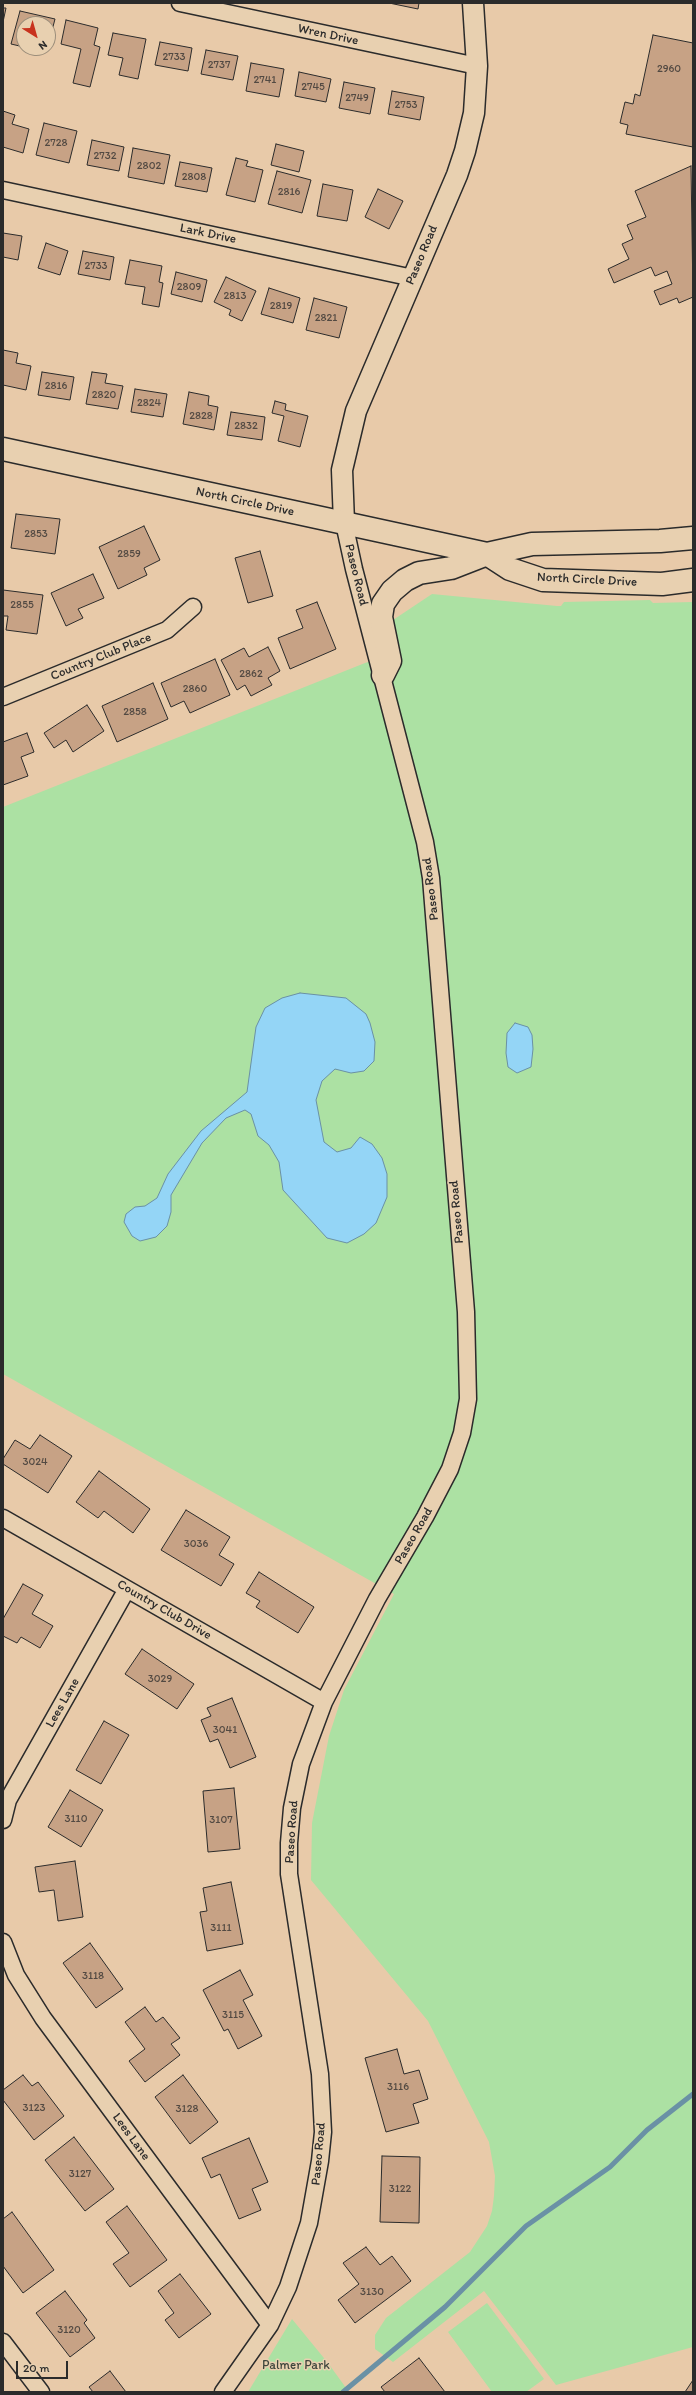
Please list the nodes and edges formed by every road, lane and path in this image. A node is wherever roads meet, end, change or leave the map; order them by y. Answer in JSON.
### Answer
{"nodes":[{"id":1,"x":180,"y":3,"type":"edge"},
{"id":2,"x":473,"y":3,"type":"edge"},
{"id":3,"x":477,"y":66,"type":"junction"},
{"id":4,"x":3,"y":190,"type":"edge"},
{"id":5,"x":413,"y":278,"type":"junction"},
{"id":6,"x":3,"y":449,"type":"edge"},
{"id":7,"x":344,"y":523,"type":"junction"},
{"id":8,"x":693,"y":538,"type":"edge"},
{"id":9,"x":487,"y":554,"type":"junction"},
{"id":10,"x":693,"y":580,"type":"edge"},
{"id":11,"x":193,"y":607,"type":"dead end"},
{"id":12,"x":383,"y":676,"type":"junction"},
{"id":13,"x":3,"y":697,"type":"edge"},
{"id":14,"x":3,"y":1518,"type":"edge"},
{"id":15,"x":127,"y":1589,"type":"junction"},
{"id":16,"x":324,"y":1702,"type":"junction"},
{"id":17,"x":6,"y":1799,"type":"edge"},
{"id":18,"x":3,"y":1820,"type":"edge"},
{"id":19,"x":3,"y":1942,"type":"edge"},
{"id":20,"x":270,"y":2325,"type":"junction"},
{"id":21,"x":3,"y":2342,"type":"edge"},
{"id":22,"x":41,"y":2392,"type":"edge"},
{"id":23,"x":223,"y":2392,"type":"edge"}],
"edges":[{"from":1,"to":3,"type":"street","name":"Wren Drive"},
{"from":2,"to":3,"type":"street","name":"Paseo Road"},
{"from":3,"to":5,"type":"street","name":"Paseo Road"},
{"from":4,"to":5,"type":"street","name":"Lark Drive"},
{"from":5,"to":7,"type":"street","name":"Paseo Road"},
{"from":6,"to":7,"type":"main road","name":"North Circle Drive"},
{"from":7,"to":9,"type":"main road","name":"North Circle Drive"},
{"from":7,"to":12,"type":"street","name":"Paseo Road"},
{"from":8,"to":9,"type":"main road","name":"North Circle Drive"},
{"from":9,"to":10,"type":"main road","name":"North Circle Drive"},
{"from":9,"to":12,"type":"main road"},
{"from":11,"to":13,"type":"street","name":"Country Club Place"},
{"from":12,"to":16,"type":"street","name":"Paseo Road"},
{"from":14,"to":15,"type":"street","name":"Country Club Drive"},
{"from":15,"to":16,"type":"street","name":"Country Club Drive"},
{"from":15,"to":17,"type":"street","name":"Lees Lane"},
{"from":16,"to":20,"type":"street","name":"Paseo Road"},
{"from":17,"to":18,"type":"street","name":"Lees Lane"},
{"from":19,"to":20,"type":"street","name":"Lees Lane"},
{"from":20,"to":23,"type":"street","name":"Paseo Road"},
{"from":21,"to":22,"type":"street"}]}
